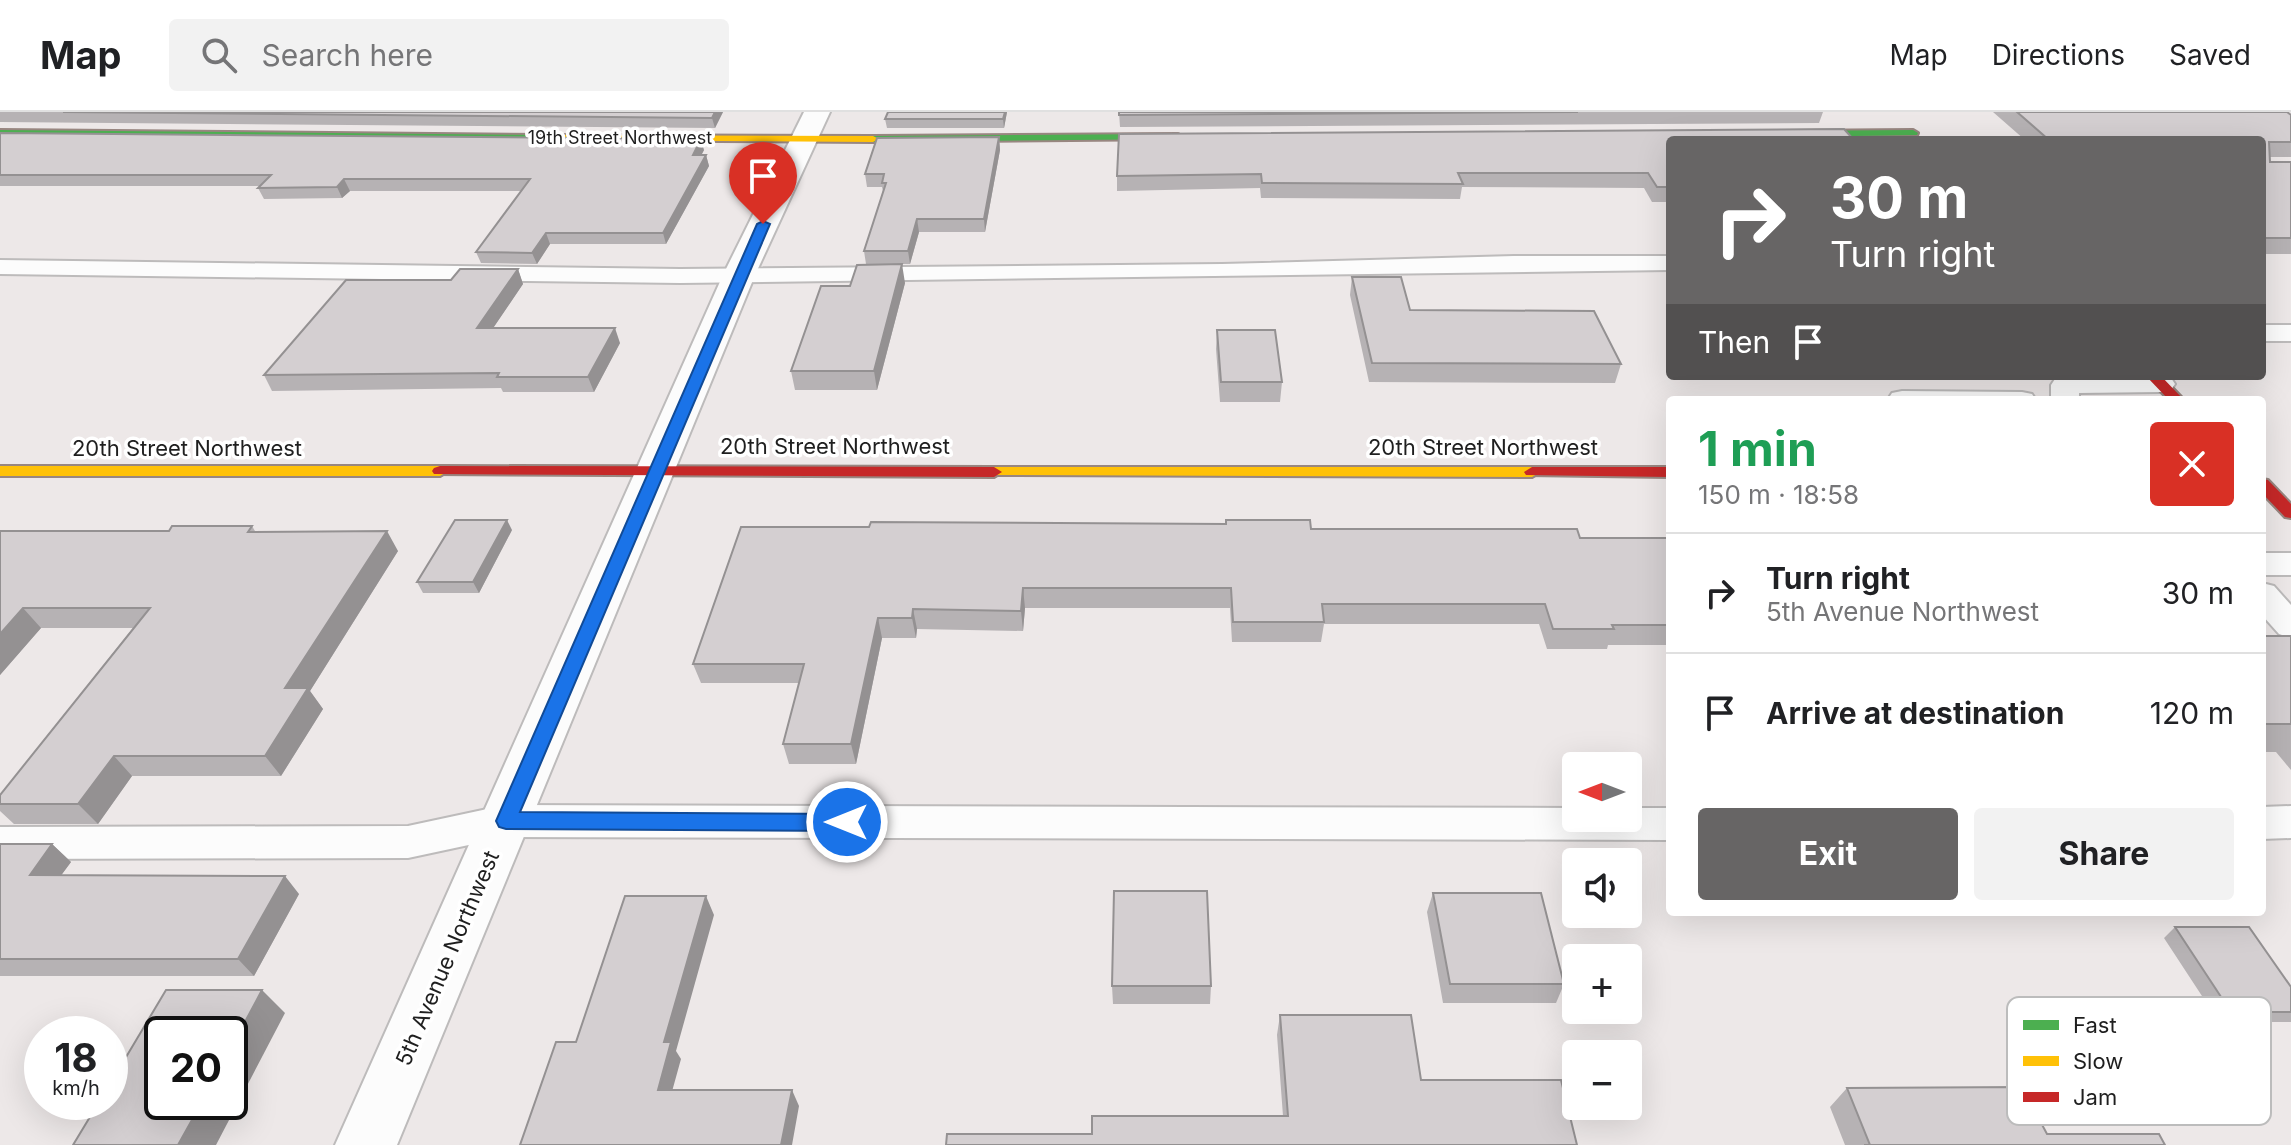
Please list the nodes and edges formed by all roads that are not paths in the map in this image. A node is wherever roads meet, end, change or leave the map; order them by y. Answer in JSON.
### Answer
{"nodes":[{"id":1,"x":1891,"y":112,"type":"edge"},
{"id":2,"x":810,"y":126,"type":"edge"},
{"id":3,"x":0,"y":133,"type":"edge"},
{"id":4,"x":1761,"y":134,"type":"edge"},
{"id":5,"x":1916,"y":136,"type":"edge"},
{"id":6,"x":1203,"y":137,"type":"edge"},
{"id":7,"x":1666,"y":263,"type":"edge"},
{"id":8,"x":0,"y":267,"type":"edge"},
{"id":9,"x":739,"y":275,"type":"junction"},
{"id":10,"x":2266,"y":333,"type":"edge"},
{"id":11,"x":2291,"y":333,"type":"edge"},
{"id":12,"x":1887,"y":380,"type":"edge"},
{"id":13,"x":2062,"y":387,"type":"edge"},
{"id":14,"x":2164,"y":387,"type":"edge"},
{"id":15,"x":1900,"y":396,"type":"edge"},
{"id":16,"x":655,"y":469,"type":"junction"},
{"id":17,"x":0,"y":471,"type":"edge"},
{"id":18,"x":1666,"y":472,"type":"edge"},
{"id":19,"x":2266,"y":488,"type":"edge"},
{"id":20,"x":2291,"y":513,"type":"edge"},
{"id":21,"x":2266,"y":564,"type":"edge"},
{"id":22,"x":2291,"y":564,"type":"edge"},
{"id":23,"x":2266,"y":598,"type":"edge"},
{"id":24,"x":2291,"y":626,"type":"edge"},
{"id":25,"x":506,"y":821,"type":"junction"},
{"id":26,"x":2291,"y":822,"type":"edge"},
{"id":27,"x":2266,"y":823,"type":"edge"},
{"id":28,"x":1666,"y":824,"type":"edge"},
{"id":29,"x":0,"y":843,"type":"edge"},
{"id":30,"x":366,"y":1145,"type":"edge"}],
"edges":[{"from":1,"to":5,"type":"street"},
{"from":2,"to":3,"type":"street","name":"19th Street Northwest"},
{"from":2,"to":6,"type":"street","name":"19th Street Northwest"},
{"from":2,"to":9,"type":"street","name":"5th Avenue Northwest"},
{"from":4,"to":5,"type":"street"},
{"from":7,"to":9,"type":"lane"},
{"from":8,"to":9,"type":"lane"},
{"from":9,"to":16,"type":"street","name":"5th Avenue Northwest"},
{"from":10,"to":11,"type":"lane"},
{"from":12,"to":15,"type":"lane"},
{"from":13,"to":14,"type":"lane"},
{"from":16,"to":17,"type":"street","name":"20th Street Northwest"},
{"from":16,"to":18,"type":"street","name":"20th Street Northwest"},
{"from":16,"to":25,"type":"street","name":"5th Avenue Northwest"},
{"from":19,"to":20,"type":"street"},
{"from":21,"to":22,"type":"lane"},
{"from":23,"to":24,"type":"lane"},
{"from":25,"to":28,"type":"lane"},
{"from":25,"to":29,"type":"lane"},
{"from":25,"to":30,"type":"street","name":"5th Avenue Northwest"},
{"from":26,"to":27,"type":"lane"}]}
